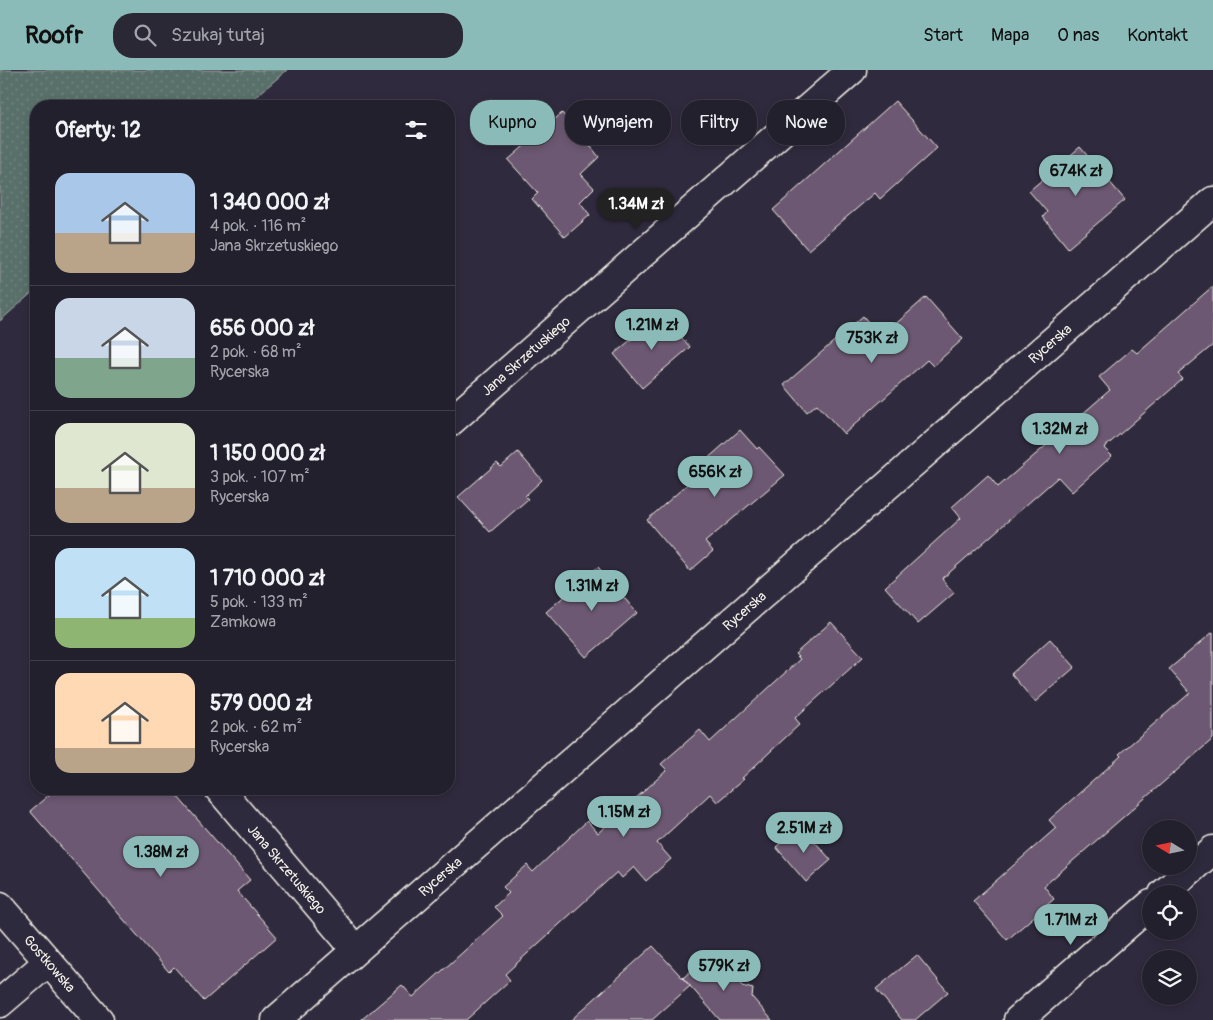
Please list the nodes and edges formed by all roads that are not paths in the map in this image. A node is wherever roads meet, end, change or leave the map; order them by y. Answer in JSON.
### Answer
{"nodes":[{"id":1,"x":852,"y":70,"type":"edge"},
{"id":2,"x":1213,"y":201,"type":"edge"},
{"id":3,"x":455,"y":418,"type":"edge"},
{"id":4,"x":224,"y":795,"type":"edge"},
{"id":5,"x":1213,"y":850,"type":"edge"},
{"id":6,"x":1173,"y":885,"type":"edge"},
{"id":7,"x":0,"y":906,"type":"edge"},
{"id":8,"x":1142,"y":912,"type":"edge"},
{"id":9,"x":355,"y":949,"type":"junction"},
{"id":10,"x":48,"y":962,"type":"junction"},
{"id":11,"x":0,"y":1003,"type":"edge"},
{"id":12,"x":99,"y":1020,"type":"edge"},
{"id":13,"x":276,"y":1020,"type":"edge"},
{"id":14,"x":1018,"y":1020,"type":"edge"}],
"edges":[{"from":1,"to":3,"type":"street","name":"Jana Skrzetuskiego"},
{"from":2,"to":9,"type":"street","name":"Rycerska"},
{"from":4,"to":9,"type":"street","name":"Jana Skrzetuskiego"},
{"from":5,"to":6,"type":"street"},
{"from":7,"to":10,"type":"street","name":"Gostkowska"},
{"from":8,"to":14,"type":"street"},
{"from":9,"to":13,"type":"street","name":"Rycerska"},
{"from":10,"to":11,"type":"street"},
{"from":10,"to":12,"type":"street","name":"Gostkowska"}]}
